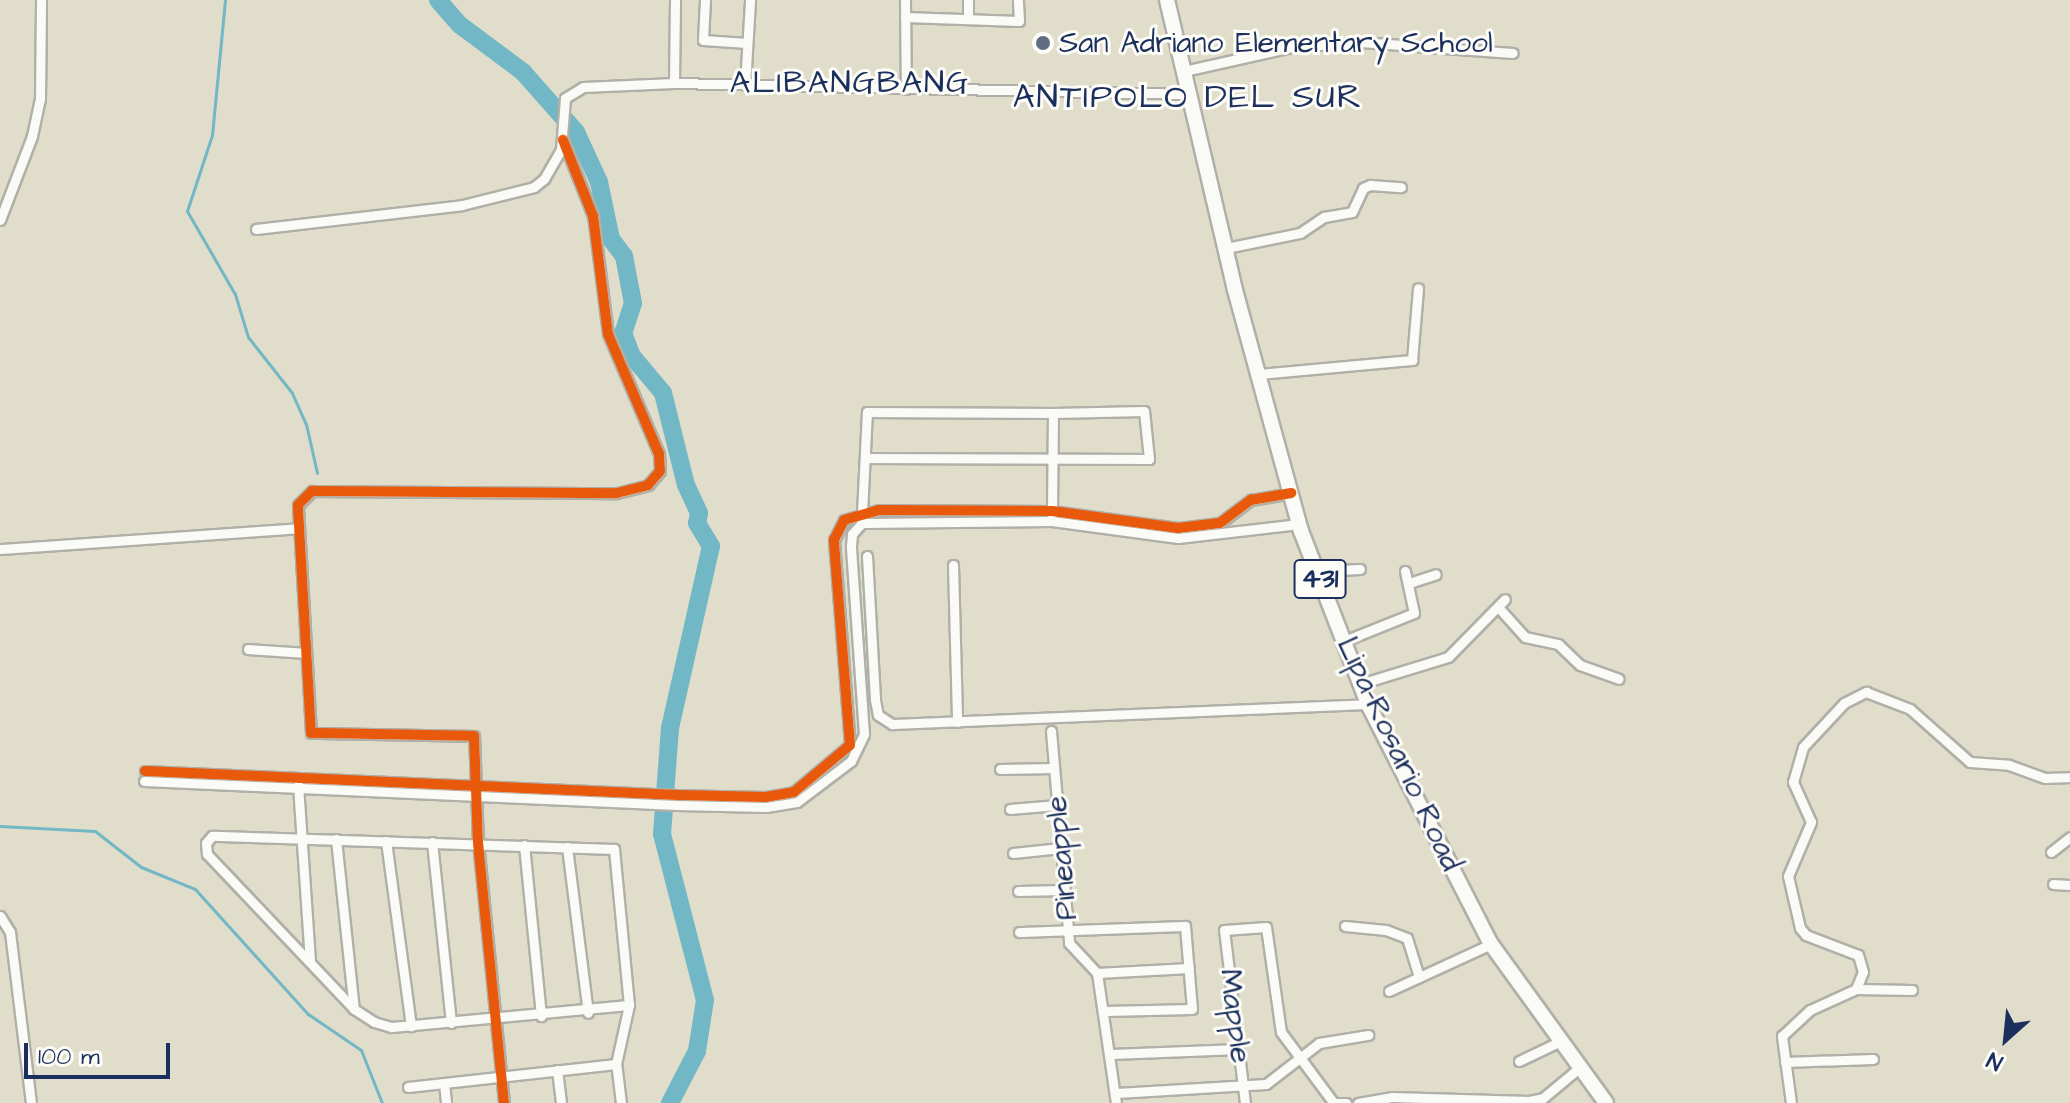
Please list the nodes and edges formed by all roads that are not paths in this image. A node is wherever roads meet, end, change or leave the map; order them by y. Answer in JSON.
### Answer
{"nodes":[{"id":1,"x":41,"y":0,"type":"edge"},
{"id":2,"x":675,"y":0,"type":"edge"},
{"id":3,"x":705,"y":0,"type":"edge"},
{"id":4,"x":750,"y":0,"type":"edge"},
{"id":5,"x":905,"y":0,"type":"edge"},
{"id":6,"x":968,"y":0,"type":"edge"},
{"id":7,"x":1018,"y":0,"type":"edge"},
{"id":8,"x":1167,"y":0,"type":"edge"},
{"id":9,"x":905,"y":17,"type":"junction"},
{"id":10,"x":968,"y":19,"type":"junction"},
{"id":11,"x":747,"y":43,"type":"junction"},
{"id":12,"x":1513,"y":53,"type":"dead end"},
{"id":13,"x":1184,"y":71,"type":"junction"},
{"id":14,"x":674,"y":83,"type":"junction"},
{"id":15,"x":745,"y":85,"type":"junction"},
{"id":16,"x":906,"y":89,"type":"junction"},
{"id":17,"x":1188,"y":94,"type":"junction"},
{"id":18,"x":563,"y":140,"type":"junction"},
{"id":19,"x":1401,"y":187,"type":"dead end"},
{"id":20,"x":0,"y":220,"type":"edge"},
{"id":21,"x":256,"y":229,"type":"dead end"},
{"id":22,"x":1226,"y":248,"type":"junction"},
{"id":23,"x":1418,"y":288,"type":"dead end"},
{"id":24,"x":1258,"y":374,"type":"junction"},
{"id":25,"x":1053,"y":413,"type":"junction"},
{"id":26,"x":865,"y":458,"type":"junction"},
{"id":27,"x":1053,"y":458,"type":"junction"},
{"id":28,"x":1291,"y":493,"type":"junction"},
{"id":29,"x":862,"y":513,"type":"junction"},
{"id":30,"x":1052,"y":516,"type":"junction"},
{"id":31,"x":1232,"y":518,"type":"junction"},
{"id":32,"x":1299,"y":524,"type":"junction"},
{"id":33,"x":297,"y":528,"type":"junction"},
{"id":34,"x":1237,"y":533,"type":"junction"},
{"id":35,"x":0,"y":549,"type":"edge"},
{"id":36,"x":867,"y":556,"type":"dead end"},
{"id":37,"x":953,"y":565,"type":"dead end"},
{"id":38,"x":1360,"y":569,"type":"dead end"},
{"id":39,"x":1317,"y":571,"type":"junction"},
{"id":40,"x":1405,"y":571,"type":"dead end"},
{"id":41,"x":1436,"y":574,"type":"dead end"},
{"id":42,"x":1409,"y":583,"type":"junction"},
{"id":43,"x":1344,"y":641,"type":"junction"},
{"id":44,"x":248,"y":649,"type":"dead end"},
{"id":45,"x":306,"y":653,"type":"junction"},
{"id":46,"x":1619,"y":679,"type":"dead end"},
{"id":47,"x":1360,"y":684,"type":"junction"},
{"id":48,"x":1368,"y":704,"type":"junction"},
{"id":49,"x":957,"y":722,"type":"junction"},
{"id":50,"x":1051,"y":731,"type":"dead end"},
{"id":51,"x":1054,"y":768,"type":"junction"},
{"id":52,"x":1000,"y":769,"type":"dead end"},
{"id":53,"x":144,"y":776,"type":"dead end"},
{"id":54,"x":2069,"y":782,"type":"edge"},
{"id":55,"x":298,"y":783,"type":"junction"},
{"id":56,"x":474,"y":790,"type":"junction"},
{"id":57,"x":677,"y":800,"type":"junction"},
{"id":58,"x":1057,"y":805,"type":"junction"},
{"id":59,"x":1010,"y":809,"type":"dead end"},
{"id":60,"x":2070,"y":837,"type":"edge"},
{"id":61,"x":299,"y":838,"type":"junction"},
{"id":62,"x":336,"y":839,"type":"junction"},
{"id":63,"x":386,"y":841,"type":"junction"},
{"id":64,"x":432,"y":842,"type":"junction"},
{"id":65,"x":478,"y":843,"type":"junction"},
{"id":66,"x":524,"y":845,"type":"junction"},
{"id":67,"x":567,"y":847,"type":"junction"},
{"id":68,"x":1061,"y":848,"type":"junction"},
{"id":69,"x":2051,"y":852,"type":"dead end"},
{"id":70,"x":1013,"y":853,"type":"dead end"},
{"id":71,"x":2053,"y":884,"type":"dead end"},
{"id":72,"x":2070,"y":885,"type":"edge"},
{"id":73,"x":1064,"y":890,"type":"junction"},
{"id":74,"x":1018,"y":891,"type":"dead end"},
{"id":75,"x":0,"y":916,"type":"edge"},
{"id":76,"x":1345,"y":926,"type":"dead end"},
{"id":77,"x":1068,"y":927,"type":"junction"},
{"id":78,"x":1019,"y":932,"type":"dead end"},
{"id":79,"x":1491,"y":944,"type":"junction"},
{"id":80,"x":310,"y":963,"type":"junction"},
{"id":81,"x":1189,"y":968,"type":"junction"},
{"id":82,"x":1097,"y":973,"type":"junction"},
{"id":83,"x":1419,"y":977,"type":"junction"},
{"id":84,"x":1856,"y":989,"type":"junction"},
{"id":85,"x":1912,"y":990,"type":"dead end"},
{"id":86,"x":1389,"y":991,"type":"dead end"},
{"id":87,"x":629,"y":1005,"type":"junction"},
{"id":88,"x":354,"y":1009,"type":"junction"},
{"id":89,"x":1105,"y":1011,"type":"junction"},
{"id":90,"x":588,"y":1013,"type":"junction"},
{"id":91,"x":541,"y":1016,"type":"junction"},
{"id":92,"x":495,"y":1019,"type":"junction"},
{"id":93,"x":451,"y":1023,"type":"junction"},
{"id":94,"x":411,"y":1026,"type":"junction"},
{"id":95,"x":1368,"y":1035,"type":"dead end"},
{"id":96,"x":1561,"y":1041,"type":"junction"},
{"id":97,"x":1239,"y":1049,"type":"junction"},
{"id":98,"x":1111,"y":1054,"type":"junction"},
{"id":99,"x":1873,"y":1059,"type":"dead end"},
{"id":100,"x":1301,"y":1060,"type":"junction"},
{"id":101,"x":1519,"y":1061,"type":"dead end"},
{"id":102,"x":1785,"y":1062,"type":"junction"},
{"id":103,"x":616,"y":1064,"type":"junction"},
{"id":104,"x":1579,"y":1068,"type":"junction"},
{"id":105,"x":557,"y":1070,"type":"junction"},
{"id":106,"x":501,"y":1075,"type":"junction"},
{"id":107,"x":444,"y":1083,"type":"junction"},
{"id":108,"x":408,"y":1087,"type":"dead end"},
{"id":109,"x":1245,"y":1089,"type":"junction"},
{"id":110,"x":1116,"y":1098,"type":"edge"},
{"id":111,"x":1332,"y":1102,"type":"edge"},
{"id":112,"x":31,"y":1103,"type":"edge"},
{"id":113,"x":446,"y":1103,"type":"edge"},
{"id":114,"x":504,"y":1103,"type":"edge"},
{"id":115,"x":561,"y":1103,"type":"edge"},
{"id":116,"x":621,"y":1103,"type":"edge"},
{"id":117,"x":1245,"y":1103,"type":"edge"},
{"id":118,"x":1346,"y":1103,"type":"edge"},
{"id":119,"x":1358,"y":1103,"type":"edge"},
{"id":120,"x":1606,"y":1103,"type":"edge"},
{"id":121,"x":1791,"y":1103,"type":"edge"}],
"edges":[{"from":1,"to":20,"type":"street"},
{"from":2,"to":14,"type":"street"},
{"from":3,"to":11,"type":"street"},
{"from":4,"to":11,"type":"street"},
{"from":5,"to":9,"type":"street"},
{"from":6,"to":10,"type":"street"},
{"from":7,"to":10,"type":"street"},
{"from":8,"to":13,"type":"main road","name":"Lipa-Rosario Road","number":"431"},
{"from":9,"to":10,"type":"street"},
{"from":9,"to":16,"type":"street"},
{"from":11,"to":15,"type":"street"},
{"from":12,"to":13,"type":"street"},
{"from":13,"to":17,"type":"main road","name":"Lipa-Rosario Road","number":"431"},
{"from":14,"to":15,"type":"street"},
{"from":14,"to":18,"type":"street"},
{"from":15,"to":16,"type":"street"},
{"from":16,"to":17,"type":"street"},
{"from":17,"to":22,"type":"main road","name":"Lipa-Rosario Road","number":"431"},
{"from":18,"to":21,"type":"street"},
{"from":18,"to":33,"type":"street"},
{"from":19,"to":22,"type":"street"},
{"from":22,"to":24,"type":"main road","name":"Lipa-Rosario Road","number":"431"},
{"from":23,"to":24,"type":"street"},
{"from":24,"to":28,"type":"main road","name":"Lipa-Rosario Road","number":"431"},
{"from":25,"to":26,"type":"street"},
{"from":25,"to":27,"type":"street"},
{"from":25,"to":27,"type":"street"},
{"from":26,"to":27,"type":"street"},
{"from":26,"to":29,"type":"street"},
{"from":27,"to":30,"type":"street"},
{"from":28,"to":31,"type":"street"},
{"from":28,"to":32,"type":"main road","name":"Lipa-Rosario Road","number":"431"},
{"from":29,"to":30,"type":"street"},
{"from":29,"to":57,"type":"street"},
{"from":30,"to":31,"type":"street"},
{"from":30,"to":34,"type":"street"},
{"from":30,"to":57,"type":"street"},
{"from":31,"to":34,"type":"street"},
{"from":32,"to":34,"type":"street"},
{"from":32,"to":39,"type":"main road","name":"Lipa-Rosario Road","number":"431"},
{"from":33,"to":35,"type":"street"},
{"from":33,"to":45,"type":"street"},
{"from":36,"to":49,"type":"street"},
{"from":37,"to":49,"type":"street"},
{"from":38,"to":39,"type":"street"},
{"from":39,"to":43,"type":"main road","name":"Lipa-Rosario Road","number":"431"},
{"from":40,"to":42,"type":"street"},
{"from":41,"to":42,"type":"street"},
{"from":42,"to":43,"type":"street"},
{"from":43,"to":47,"type":"main road","name":"Lipa-Rosario Road","number":"431"},
{"from":44,"to":45,"type":"street"},
{"from":45,"to":56,"type":"street"},
{"from":46,"to":47,"type":"street"},
{"from":47,"to":48,"type":"main road","name":"Lipa-Rosario Road","number":"431"},
{"from":48,"to":49,"type":"street"},
{"from":48,"to":79,"type":"main road","name":"Lipa-Rosario Road","number":"431"},
{"from":50,"to":51,"type":"street","name":"Pineapple"},
{"from":51,"to":52,"type":"street"},
{"from":51,"to":58,"type":"street","name":"Pineapple"},
{"from":53,"to":55,"type":"street"},
{"from":54,"to":84,"type":"street"},
{"from":55,"to":56,"type":"street"},
{"from":55,"to":61,"type":"street"},
{"from":56,"to":57,"type":"street"},
{"from":56,"to":65,"type":"street"},
{"from":58,"to":59,"type":"street"},
{"from":58,"to":68,"type":"street","name":"Pineapple"},
{"from":60,"to":69,"type":"street"},
{"from":61,"to":62,"type":"street"},
{"from":61,"to":80,"type":"street"},
{"from":61,"to":80,"type":"street"},
{"from":62,"to":63,"type":"street"},
{"from":62,"to":88,"type":"street"},
{"from":63,"to":64,"type":"street"},
{"from":63,"to":94,"type":"street"},
{"from":64,"to":65,"type":"street"},
{"from":64,"to":93,"type":"street"},
{"from":65,"to":66,"type":"street"},
{"from":65,"to":92,"type":"street"},
{"from":66,"to":67,"type":"street"},
{"from":66,"to":91,"type":"street"},
{"from":67,"to":87,"type":"street"},
{"from":67,"to":90,"type":"street"},
{"from":68,"to":70,"type":"street"},
{"from":68,"to":73,"type":"street","name":"Pineapple"},
{"from":71,"to":72,"type":"street"},
{"from":73,"to":74,"type":"street"},
{"from":73,"to":77,"type":"street","name":"Pineapple"},
{"from":75,"to":112,"type":"street"},
{"from":76,"to":83,"type":"street"},
{"from":77,"to":78,"type":"street"},
{"from":77,"to":81,"type":"street"},
{"from":77,"to":82,"type":"street","name":"Pineapple"},
{"from":79,"to":83,"type":"street"},
{"from":79,"to":96,"type":"main road","name":"Lipa-Rosario Road","number":"431"},
{"from":80,"to":88,"type":"street"},
{"from":81,"to":82,"type":"street"},
{"from":81,"to":89,"type":"street"},
{"from":82,"to":89,"type":"street"},
{"from":83,"to":86,"type":"street"},
{"from":84,"to":85,"type":"street"},
{"from":84,"to":102,"type":"street"},
{"from":87,"to":90,"type":"street"},
{"from":87,"to":103,"type":"street"},
{"from":88,"to":94,"type":"street"},
{"from":89,"to":98,"type":"street"},
{"from":90,"to":91,"type":"street"},
{"from":91,"to":92,"type":"street"},
{"from":92,"to":93,"type":"street"},
{"from":92,"to":106,"type":"street"},
{"from":93,"to":94,"type":"street"},
{"from":95,"to":100,"type":"street"},
{"from":96,"to":101,"type":"street"},
{"from":96,"to":104,"type":"main road","name":"Lipa-Rosario Road","number":"431"},
{"from":97,"to":98,"type":"street"},
{"from":97,"to":100,"type":"street","name":"Mapple"},
{"from":97,"to":109,"type":"street","name":"Mapple"},
{"from":98,"to":110,"type":"street"},
{"from":99,"to":102,"type":"street"},
{"from":100,"to":109,"type":"street"},
{"from":100,"to":111,"type":"street"},
{"from":102,"to":121,"type":"street"},
{"from":103,"to":105,"type":"street"},
{"from":103,"to":116,"type":"street"},
{"from":104,"to":119,"type":"street"},
{"from":104,"to":120,"type":"main road","name":"Lipa-Rosario Road","number":"431"},
{"from":105,"to":106,"type":"street"},
{"from":105,"to":115,"type":"street"},
{"from":106,"to":107,"type":"street"},
{"from":106,"to":114,"type":"street"},
{"from":107,"to":108,"type":"street"},
{"from":107,"to":113,"type":"street"},
{"from":109,"to":110,"type":"street"},
{"from":109,"to":117,"type":"street","name":"Mapple"},
{"from":111,"to":118,"type":"street"}]}
